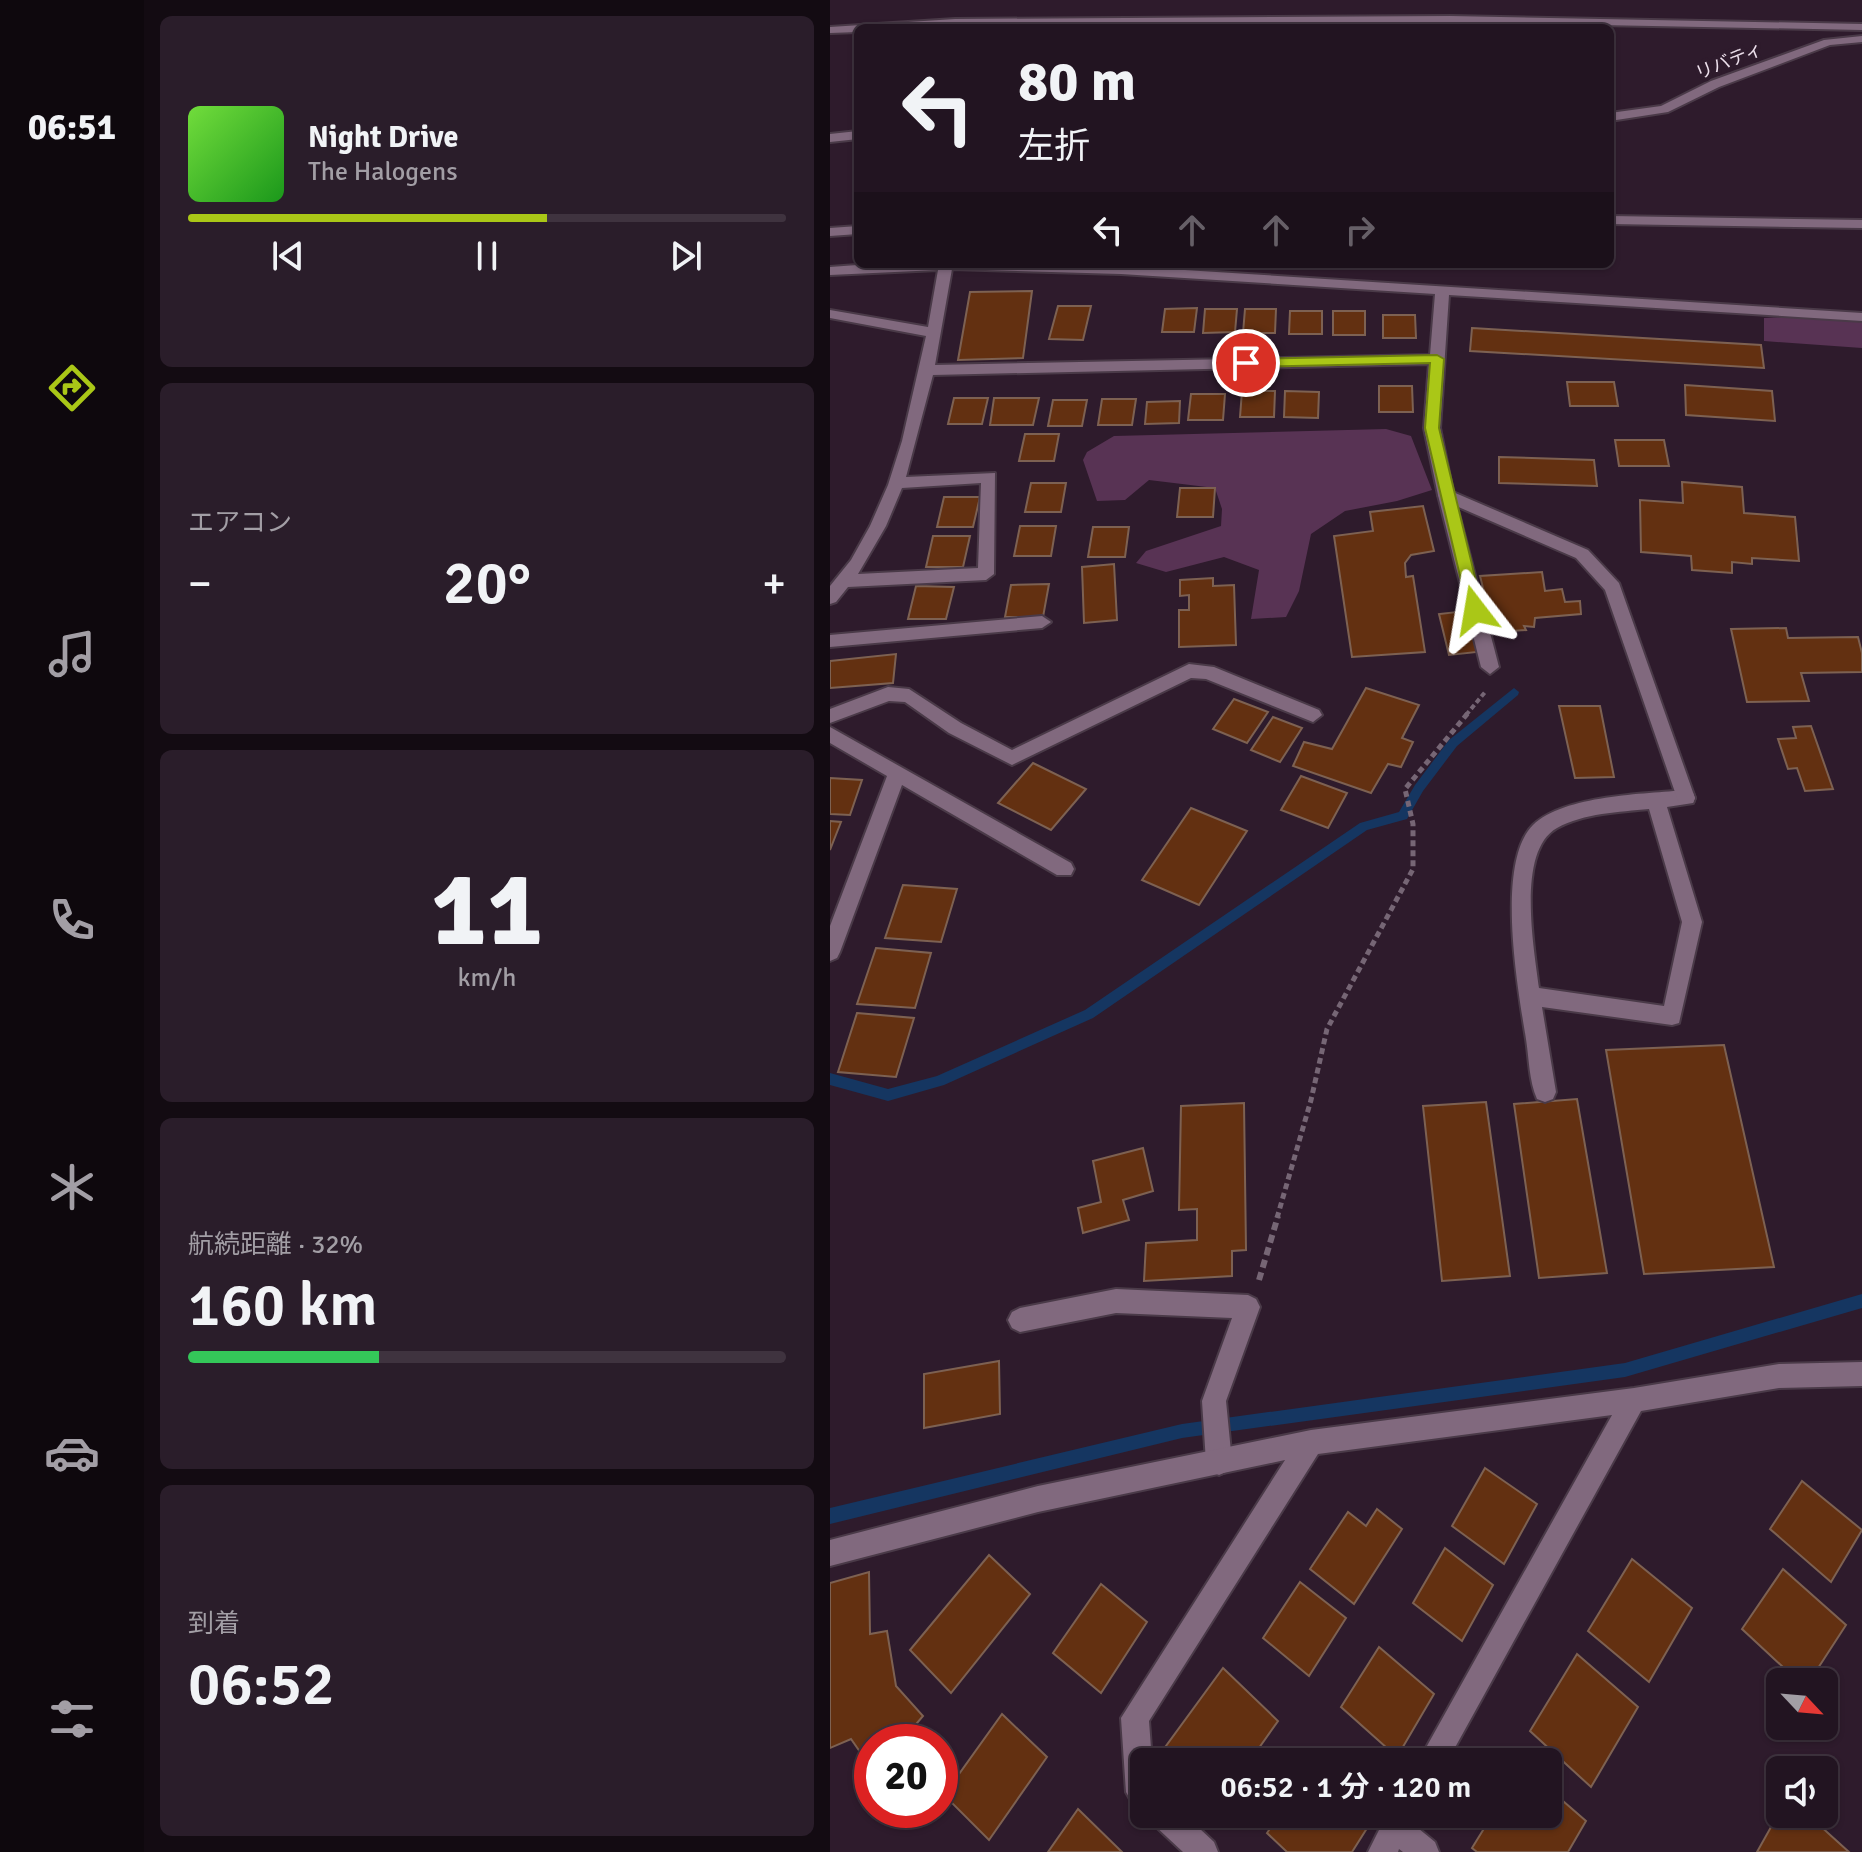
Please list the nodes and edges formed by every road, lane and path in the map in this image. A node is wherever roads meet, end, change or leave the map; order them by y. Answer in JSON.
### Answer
{"nodes":[{"id":1,"x":924,"y":24,"type":"edge"},
{"id":2,"x":1862,"y":27,"type":"edge"},
{"id":3,"x":854,"y":28,"type":"edge"},
{"id":4,"x":830,"y":30,"type":"edge"},
{"id":5,"x":1862,"y":39,"type":"edge"},
{"id":6,"x":1614,"y":116,"type":"edge"},
{"id":7,"x":854,"y":135,"type":"edge"},
{"id":8,"x":830,"y":138,"type":"edge"},
{"id":9,"x":1614,"y":220,"type":"edge"},
{"id":10,"x":1862,"y":224,"type":"edge"},
{"id":11,"x":854,"y":230,"type":"edge"},
{"id":12,"x":830,"y":232,"type":"edge"},
{"id":13,"x":888,"y":268,"type":"edge"},
{"id":14,"x":945,"y":268,"type":"edge"},
{"id":15,"x":1046,"y":268,"type":"edge"},
{"id":16,"x":830,"y":271,"type":"edge"},
{"id":17,"x":1442,"y":290,"type":"junction"},
{"id":18,"x":830,"y":314,"type":"edge"},
{"id":19,"x":1862,"y":317,"type":"edge"},
{"id":20,"x":934,"y":333,"type":"junction"},
{"id":21,"x":1437,"y":359,"type":"junction"},
{"id":22,"x":926,"y":370,"type":"junction"},
{"id":23,"x":894,"y":483,"type":"junction"},
{"id":24,"x":1446,"y":495,"type":"junction"},
{"id":25,"x":846,"y":581,"type":"junction"},
{"id":26,"x":830,"y":598,"type":"edge"},
{"id":27,"x":1042,"y":622,"type":"dead end"},
{"id":28,"x":830,"y":641,"type":"edge"},
{"id":29,"x":1490,"y":667,"type":"joint"},
{"id":30,"x":1313,"y":715,"type":"dead end"},
{"id":31,"x":830,"y":716,"type":"edge"},
{"id":32,"x":830,"y":734,"type":"edge"},
{"id":33,"x":898,"y":772,"type":"junction"},
{"id":34,"x":1656,"y":802,"type":"junction"},
{"id":35,"x":1064,"y":869,"type":"dead end"},
{"id":36,"x":830,"y":952,"type":"edge"},
{"id":37,"x":1532,"y":996,"type":"junction"},
{"id":38,"x":1545,"y":1092,"type":"dead end"},
{"id":39,"x":1248,"y":1307,"type":"junction"},
{"id":40,"x":1020,"y":1320,"type":"dead end"},
{"id":41,"x":1862,"y":1360,"type":"edge"},
{"id":42,"x":1850,"y":1374,"type":"edge"},
{"id":43,"x":1634,"y":1400,"type":"junction"},
{"id":44,"x":1311,"y":1442,"type":"junction"},
{"id":45,"x":1219,"y":1462,"type":"junction"},
{"id":46,"x":830,"y":1553,"type":"edge"},
{"id":47,"x":1137,"y":1748,"type":"edge"},
{"id":48,"x":1440,"y":1748,"type":"edge"},
{"id":49,"x":1178,"y":1828,"type":"edge"},
{"id":50,"x":1393,"y":1831,"type":"edge"},
{"id":51,"x":1204,"y":1852,"type":"edge"},
{"id":52,"x":1425,"y":1852,"type":"edge"}],
"edges":[{"from":1,"to":2,"type":"street"},
{"from":3,"to":4,"type":"street"},
{"from":5,"to":6,"type":"street","name":"リバティ"},
{"from":7,"to":8,"type":"street"},
{"from":9,"to":10,"type":"street"},
{"from":11,"to":12,"type":"street"},
{"from":13,"to":16,"type":"street"},
{"from":14,"to":20,"type":"street"},
{"from":15,"to":17,"type":"street"},
{"from":17,"to":19,"type":"street"},
{"from":17,"to":21,"type":"street"},
{"from":18,"to":20,"type":"street"},
{"from":20,"to":22,"type":"street"},
{"from":21,"to":22,"type":"street"},
{"from":21,"to":24,"type":"street"},
{"from":22,"to":23,"type":"street"},
{"from":23,"to":25,"type":"street"},
{"from":23,"to":25,"type":"street"},
{"from":24,"to":29,"type":"street"},
{"from":24,"to":34,"type":"street"},
{"from":25,"to":26,"type":"street"},
{"from":27,"to":28,"type":"street"},
{"from":29,"to":39,"type":"path"},
{"from":30,"to":31,"type":"street"},
{"from":32,"to":33,"type":"street"},
{"from":33,"to":35,"type":"street"},
{"from":33,"to":36,"type":"street"},
{"from":34,"to":37,"type":"street"},
{"from":34,"to":37,"type":"street"},
{"from":37,"to":38,"type":"street"},
{"from":39,"to":40,"type":"street"},
{"from":39,"to":45,"type":"street"},
{"from":41,"to":42,"type":"street"},
{"from":42,"to":43,"type":"street"},
{"from":43,"to":44,"type":"street"},
{"from":43,"to":48,"type":"street"},
{"from":44,"to":45,"type":"street"},
{"from":44,"to":47,"type":"street"},
{"from":45,"to":46,"type":"street"},
{"from":49,"to":51,"type":"street"},
{"from":50,"to":52,"type":"street"}]}
